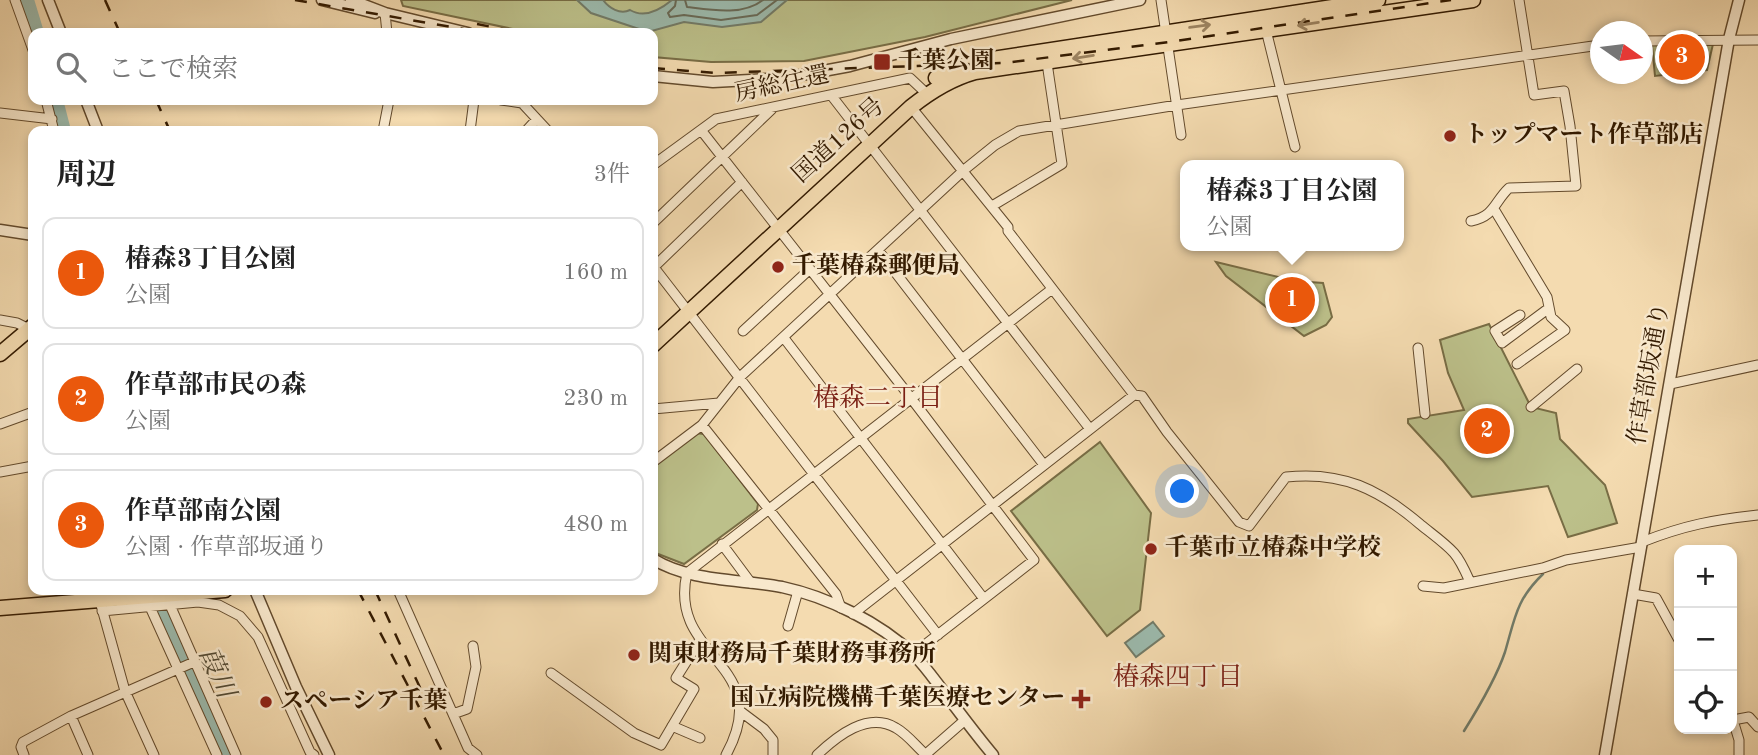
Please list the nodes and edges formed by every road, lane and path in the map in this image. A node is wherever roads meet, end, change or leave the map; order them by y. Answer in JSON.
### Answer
{"nodes":[{"id":1,"x":15,"y":0,"type":"edge"},
{"id":2,"x":48,"y":0,"type":"edge"},
{"id":3,"x":322,"y":0,"type":"edge"},
{"id":4,"x":351,"y":0,"type":"edge"},
{"id":5,"x":385,"y":0,"type":"edge"},
{"id":6,"x":1140,"y":0,"type":"edge"},
{"id":7,"x":1161,"y":0,"type":"edge"},
{"id":8,"x":1378,"y":0,"type":"edge"},
{"id":9,"x":1473,"y":0,"type":"edge"},
{"id":10,"x":1519,"y":0,"type":"edge"},
{"id":11,"x":1739,"y":0,"type":"edge"},
{"id":12,"x":385,"y":13,"type":"junction"},
{"id":13,"x":59,"y":28,"type":"edge"},
{"id":14,"x":386,"y":28,"type":"edge"},
{"id":15,"x":447,"y":28,"type":"edge"},
{"id":16,"x":1266,"y":30,"type":"junction"},
{"id":17,"x":28,"y":36,"type":"edge"},
{"id":18,"x":1167,"y":37,"type":"junction"},
{"id":19,"x":1729,"y":39,"type":"junction"},
{"id":20,"x":1758,"y":40,"type":"edge"},
{"id":21,"x":1653,"y":41,"type":"edge"},
{"id":22,"x":1590,"y":46,"type":"edge"},
{"id":23,"x":1527,"y":54,"type":"junction"},
{"id":24,"x":1047,"y":63,"type":"junction"},
{"id":25,"x":658,"y":76,"type":"edge"},
{"id":26,"x":1281,"y":90,"type":"junction"},
{"id":27,"x":924,"y":91,"type":"junction"},
{"id":28,"x":831,"y":95,"type":"junction"},
{"id":29,"x":48,"y":105,"type":"edge"},
{"id":30,"x":88,"y":105,"type":"edge"},
{"id":31,"x":388,"y":105,"type":"edge"},
{"id":32,"x":473,"y":105,"type":"edge"},
{"id":33,"x":525,"y":105,"type":"edge"},
{"id":34,"x":1177,"y":105,"type":"junction"},
{"id":35,"x":911,"y":107,"type":"junction"},
{"id":36,"x":774,"y":108,"type":"junction"},
{"id":37,"x":0,"y":113,"type":"edge"},
{"id":38,"x":52,"y":119,"type":"junction"},
{"id":39,"x":537,"y":119,"type":"junction"},
{"id":40,"x":1056,"y":124,"type":"junction"},
{"id":41,"x":53,"y":126,"type":"edge"},
{"id":42,"x":96,"y":126,"type":"edge"},
{"id":43,"x":384,"y":126,"type":"edge"},
{"id":44,"x":471,"y":126,"type":"edge"},
{"id":45,"x":531,"y":126,"type":"edge"},
{"id":46,"x":543,"y":126,"type":"edge"},
{"id":47,"x":701,"y":130,"type":"junction"},
{"id":48,"x":1181,"y":135,"type":"dead end"},
{"id":49,"x":865,"y":141,"type":"junction"},
{"id":50,"x":1295,"y":147,"type":"dead end"},
{"id":51,"x":723,"y":157,"type":"junction"},
{"id":52,"x":658,"y":161,"type":"edge"},
{"id":53,"x":964,"y":170,"type":"junction"},
{"id":54,"x":742,"y":182,"type":"junction"},
{"id":55,"x":992,"y":206,"type":"junction"},
{"id":56,"x":1494,"y":209,"type":"junction"},
{"id":57,"x":921,"y":210,"type":"junction"},
{"id":58,"x":658,"y":218,"type":"edge"},
{"id":59,"x":1471,"y":221,"type":"dead end"},
{"id":60,"x":775,"y":225,"type":"junction"},
{"id":61,"x":0,"y":230,"type":"edge"},
{"id":62,"x":28,"y":234,"type":"edge"},
{"id":63,"x":878,"y":250,"type":"junction"},
{"id":64,"x":658,"y":261,"type":"edge"},
{"id":65,"x":810,"y":269,"type":"junction"},
{"id":66,"x":658,"y":272,"type":"edge"},
{"id":67,"x":1052,"y":289,"type":"junction"},
{"id":68,"x":830,"y":294,"type":"junction"},
{"id":69,"x":686,"y":308,"type":"junction"},
{"id":70,"x":1549,"y":308,"type":"junction"},
{"id":71,"x":1520,"y":315,"type":"dead end"},
{"id":72,"x":0,"y":320,"type":"edge"},
{"id":73,"x":1008,"y":323,"type":"junction"},
{"id":74,"x":28,"y":327,"type":"edge"},
{"id":75,"x":658,"y":329,"type":"edge"},
{"id":76,"x":743,"y":331,"type":"dead end"},
{"id":77,"x":28,"y":332,"type":"edge"},
{"id":78,"x":784,"y":338,"type":"junction"},
{"id":79,"x":658,"y":339,"type":"edge"},
{"id":80,"x":1418,"y":348,"type":"dead end"},
{"id":81,"x":0,"y":354,"type":"edge"},
{"id":82,"x":962,"y":359,"type":"junction"},
{"id":83,"x":1517,"y":364,"type":"dead end"},
{"id":84,"x":1758,"y":365,"type":"edge"},
{"id":85,"x":1577,"y":369,"type":"dead end"},
{"id":86,"x":740,"y":377,"type":"junction"},
{"id":87,"x":1670,"y":384,"type":"junction"},
{"id":88,"x":1134,"y":395,"type":"junction"},
{"id":89,"x":911,"y":398,"type":"junction"},
{"id":90,"x":719,"y":403,"type":"junction"},
{"id":91,"x":1531,"y":407,"type":"dead end"},
{"id":92,"x":658,"y":409,"type":"edge"},
{"id":93,"x":28,"y":414,"type":"edge"},
{"id":94,"x":1425,"y":414,"type":"dead end"},
{"id":95,"x":0,"y":424,"type":"edge"},
{"id":96,"x":702,"y":425,"type":"junction"},
{"id":97,"x":1090,"y":429,"type":"junction"},
{"id":98,"x":861,"y":437,"type":"junction"},
{"id":99,"x":658,"y":458,"type":"edge"},
{"id":100,"x":1044,"y":465,"type":"junction"},
{"id":101,"x":28,"y":467,"type":"edge"},
{"id":102,"x":0,"y":472,"type":"edge"},
{"id":103,"x":814,"y":473,"type":"junction"},
{"id":104,"x":992,"y":506,"type":"junction"},
{"id":105,"x":767,"y":509,"type":"junction"},
{"id":106,"x":1758,"y":515,"type":"edge"},
{"id":107,"x":723,"y":544,"type":"junction"},
{"id":108,"x":1642,"y":544,"type":"junction"},
{"id":109,"x":942,"y":545,"type":"junction"},
{"id":110,"x":658,"y":562,"type":"edge"},
{"id":111,"x":687,"y":573,"type":"junction"},
{"id":112,"x":896,"y":581,"type":"junction"},
{"id":113,"x":1470,"y":582,"type":"junction"},
{"id":114,"x":751,"y":583,"type":"junction"},
{"id":115,"x":1423,"y":586,"type":"dead end"},
{"id":116,"x":799,"y":592,"type":"junction"},
{"id":117,"x":1633,"y":594,"type":"junction"},
{"id":118,"x":58,"y":595,"type":"edge"},
{"id":119,"x":186,"y":595,"type":"edge"},
{"id":120,"x":257,"y":595,"type":"edge"},
{"id":121,"x":400,"y":595,"type":"edge"},
{"id":122,"x":984,"y":599,"type":"junction"},
{"id":123,"x":0,"y":600,"type":"edge"},
{"id":124,"x":101,"y":606,"type":"junction"},
{"id":125,"x":170,"y":606,"type":"junction"},
{"id":126,"x":150,"y":607,"type":"junction"},
{"id":127,"x":0,"y":608,"type":"edge"},
{"id":128,"x":841,"y":608,"type":"junction"},
{"id":129,"x":853,"y":614,"type":"junction"},
{"id":130,"x":788,"y":626,"type":"dead end"},
{"id":131,"x":1674,"y":631,"type":"edge"},
{"id":132,"x":938,"y":635,"type":"junction"},
{"id":133,"x":700,"y":640,"type":"junction"},
{"id":134,"x":473,"y":646,"type":"dead end"},
{"id":135,"x":913,"y":654,"type":"junction"},
{"id":136,"x":192,"y":663,"type":"junction"},
{"id":137,"x":178,"y":668,"type":"junction"},
{"id":138,"x":551,"y":673,"type":"dead end"},
{"id":139,"x":125,"y":691,"type":"junction"},
{"id":140,"x":740,"y":711,"type":"junction"},
{"id":141,"x":453,"y":714,"type":"junction"},
{"id":142,"x":71,"y":716,"type":"junction"},
{"id":143,"x":1737,"y":718,"type":"edge"},
{"id":144,"x":965,"y":720,"type":"junction"},
{"id":145,"x":672,"y":726,"type":"junction"},
{"id":146,"x":1758,"y":727,"type":"edge"},
{"id":147,"x":1737,"y":733,"type":"edge"},
{"id":148,"x":700,"y":738,"type":"dead end"},
{"id":149,"x":24,"y":755,"type":"edge"},
{"id":150,"x":88,"y":755,"type":"edge"},
{"id":151,"x":154,"y":755,"type":"edge"},
{"id":152,"x":217,"y":755,"type":"edge"},
{"id":153,"x":236,"y":755,"type":"edge"},
{"id":154,"x":314,"y":755,"type":"edge"},
{"id":155,"x":329,"y":755,"type":"edge"},
{"id":156,"x":477,"y":755,"type":"edge"},
{"id":157,"x":726,"y":755,"type":"edge"},
{"id":158,"x":773,"y":755,"type":"edge"},
{"id":159,"x":817,"y":755,"type":"edge"},
{"id":160,"x":925,"y":755,"type":"edge"},
{"id":161,"x":993,"y":755,"type":"edge"},
{"id":162,"x":1605,"y":755,"type":"edge"},
{"id":163,"x":1739,"y":755,"type":"edge"}],
"edges":[{"from":1,"to":17,"type":"street"},
{"from":2,"to":13,"type":"street"},
{"from":3,"to":12,"type":"street"},
{"from":4,"to":12,"type":"street"},
{"from":5,"to":12,"type":"street"},
{"from":6,"to":25,"type":"street"},
{"from":7,"to":18,"type":"street"},
{"from":18,"to":8,"type":"main road","name":"国道126号","one_way":true},
{"from":9,"to":16,"type":"main road","name":"国道126号","one_way":true},
{"from":10,"to":23,"type":"street"},
{"from":11,"to":19,"type":"street","name":"作草部坂通り"},
{"from":12,"to":14,"type":"street"},
{"from":12,"to":15,"type":"street"},
{"from":16,"to":18,"type":"main road","name":"国道126号"},
{"from":16,"to":26,"type":"street"},
{"from":18,"to":24,"type":"main road","name":"国道126号","one_way":true},
{"from":18,"to":27,"type":"main road","name":"国道126号"},
{"from":18,"to":34,"type":"street"},
{"from":19,"to":20,"type":"street"},
{"from":19,"to":21,"type":"street"},
{"from":19,"to":87,"type":"street","name":"作草部坂通り"},
{"from":22,"to":23,"type":"street"},
{"from":23,"to":26,"type":"street"},
{"from":23,"to":56,"type":"street"},
{"from":24,"to":27,"type":"main road","name":"国道126号"},
{"from":24,"to":40,"type":"street"},
{"from":26,"to":34,"type":"street"},
{"from":26,"to":50,"type":"street"},
{"from":27,"to":28,"type":"street","name":"房総往還"},
{"from":27,"to":35,"type":"main road","name":"国道126号"},
{"from":27,"to":49,"type":"main road","name":"国道126号"},
{"from":28,"to":36,"type":"street","name":"房総往還"},
{"from":28,"to":49,"type":"street"},
{"from":29,"to":38,"type":"street"},
{"from":30,"to":42,"type":"street"},
{"from":31,"to":43,"type":"street"},
{"from":32,"to":44,"type":"street"},
{"from":33,"to":39,"type":"street"},
{"from":34,"to":40,"type":"street"},
{"from":34,"to":48,"type":"street"},
{"from":35,"to":49,"type":"main road","name":"国道126号"},
{"from":35,"to":53,"type":"street"},
{"from":36,"to":47,"type":"street","name":"房総往還"},
{"from":36,"to":51,"type":"street"},
{"from":37,"to":38,"type":"street"},
{"from":38,"to":41,"type":"street"},
{"from":39,"to":45,"type":"street"},
{"from":39,"to":46,"type":"street"},
{"from":40,"to":53,"type":"street"},
{"from":40,"to":55,"type":"street"},
{"from":47,"to":51,"type":"street"},
{"from":47,"to":52,"type":"street","name":"房総往還"},
{"from":49,"to":57,"type":"street"},
{"from":49,"to":60,"type":"main road","name":"国道126号"},
{"from":51,"to":54,"type":"street"},
{"from":51,"to":58,"type":"street"},
{"from":53,"to":55,"type":"street"},
{"from":53,"to":57,"type":"street"},
{"from":54,"to":60,"type":"street"},
{"from":54,"to":64,"type":"street"},
{"from":55,"to":67,"type":"street"},
{"from":56,"to":59,"type":"street"},
{"from":56,"to":70,"type":"street"},
{"from":57,"to":63,"type":"street"},
{"from":57,"to":73,"type":"street"},
{"from":60,"to":65,"type":"street"},
{"from":60,"to":69,"type":"main road","name":"国道126号"},
{"from":61,"to":62,"type":"street"},
{"from":63,"to":68,"type":"street"},
{"from":63,"to":82,"type":"street"},
{"from":65,"to":68,"type":"street"},
{"from":65,"to":76,"type":"street"},
{"from":66,"to":69,"type":"street"},
{"from":67,"to":73,"type":"street"},
{"from":67,"to":88,"type":"street"},
{"from":68,"to":78,"type":"street"},
{"from":68,"to":89,"type":"street"},
{"from":69,"to":75,"type":"main road","name":"国道126号"},
{"from":69,"to":79,"type":"main road","name":"国道126号"},
{"from":69,"to":86,"type":"street"},
{"from":70,"to":71,"type":"street"},
{"from":70,"to":83,"type":"street"},
{"from":72,"to":74,"type":"street"},
{"from":73,"to":82,"type":"street"},
{"from":73,"to":97,"type":"street"},
{"from":77,"to":81,"type":"main road"},
{"from":78,"to":86,"type":"street"},
{"from":78,"to":98,"type":"street"},
{"from":80,"to":94,"type":"street"},
{"from":82,"to":89,"type":"street"},
{"from":82,"to":100,"type":"street"},
{"from":84,"to":87,"type":"street"},
{"from":85,"to":91,"type":"street"},
{"from":86,"to":90,"type":"street"},
{"from":86,"to":103,"type":"street"},
{"from":87,"to":108,"type":"street","name":"作草部坂通り"},
{"from":88,"to":97,"type":"street"},
{"from":88,"to":113,"type":"street"},
{"from":89,"to":98,"type":"street"},
{"from":89,"to":104,"type":"street"},
{"from":90,"to":92,"type":"street"},
{"from":90,"to":96,"type":"street"},
{"from":93,"to":95,"type":"street"},
{"from":96,"to":99,"type":"street"},
{"from":96,"to":105,"type":"street"},
{"from":97,"to":100,"type":"street"},
{"from":98,"to":103,"type":"street"},
{"from":98,"to":109,"type":"street"},
{"from":100,"to":104,"type":"street"},
{"from":101,"to":102,"type":"street"},
{"from":103,"to":105,"type":"street"},
{"from":103,"to":112,"type":"street"},
{"from":104,"to":109,"type":"street"},
{"from":104,"to":122,"type":"street"},
{"from":105,"to":107,"type":"street"},
{"from":105,"to":128,"type":"street"},
{"from":106,"to":108,"type":"street"},
{"from":107,"to":111,"type":"street"},
{"from":107,"to":114,"type":"street"},
{"from":108,"to":113,"type":"street"},
{"from":108,"to":117,"type":"street","name":"作草部坂通り"},
{"from":109,"to":112,"type":"street"},
{"from":109,"to":122,"type":"street"},
{"from":110,"to":111,"type":"street"},
{"from":111,"to":114,"type":"street"},
{"from":111,"to":133,"type":"street"},
{"from":112,"to":129,"type":"street"},
{"from":112,"to":132,"type":"street"},
{"from":113,"to":115,"type":"street"},
{"from":114,"to":116,"type":"street"},
{"from":116,"to":128,"type":"street"},
{"from":116,"to":130,"type":"street"},
{"from":117,"to":131,"type":"street"},
{"from":117,"to":162,"type":"street","name":"作草部坂通り"},
{"from":118,"to":123,"type":"main road"},
{"from":119,"to":124,"type":"main road"},
{"from":120,"to":155,"type":"street"},
{"from":121,"to":141,"type":"street"},
{"from":122,"to":132,"type":"street"},
{"from":124,"to":126,"type":"street"},
{"from":124,"to":127,"type":"main road"},
{"from":124,"to":139,"type":"street"},
{"from":125,"to":126,"type":"street"},
{"from":125,"to":136,"type":"street"},
{"from":125,"to":154,"type":"street"},
{"from":126,"to":137,"type":"street"},
{"from":128,"to":129,"type":"street"},
{"from":129,"to":135,"type":"street"},
{"from":132,"to":135,"type":"street"},
{"from":133,"to":140,"type":"street"},
{"from":133,"to":145,"type":"street"},
{"from":134,"to":141,"type":"street"},
{"from":135,"to":144,"type":"street"},
{"from":136,"to":137,"type":"street"},
{"from":136,"to":153,"type":"street"},
{"from":137,"to":139,"type":"street"},
{"from":137,"to":152,"type":"street"},
{"from":138,"to":145,"type":"street"},
{"from":139,"to":142,"type":"street"},
{"from":139,"to":151,"type":"street"},
{"from":140,"to":157,"type":"street"},
{"from":140,"to":158,"type":"street"},
{"from":141,"to":156,"type":"street"},
{"from":142,"to":149,"type":"street"},
{"from":142,"to":150,"type":"street"},
{"from":143,"to":146,"type":"street"},
{"from":144,"to":160,"type":"street"},
{"from":144,"to":161,"type":"street"},
{"from":145,"to":148,"type":"street"},
{"from":147,"to":163,"type":"street"},
{"from":159,"to":160,"type":"street"}]}
